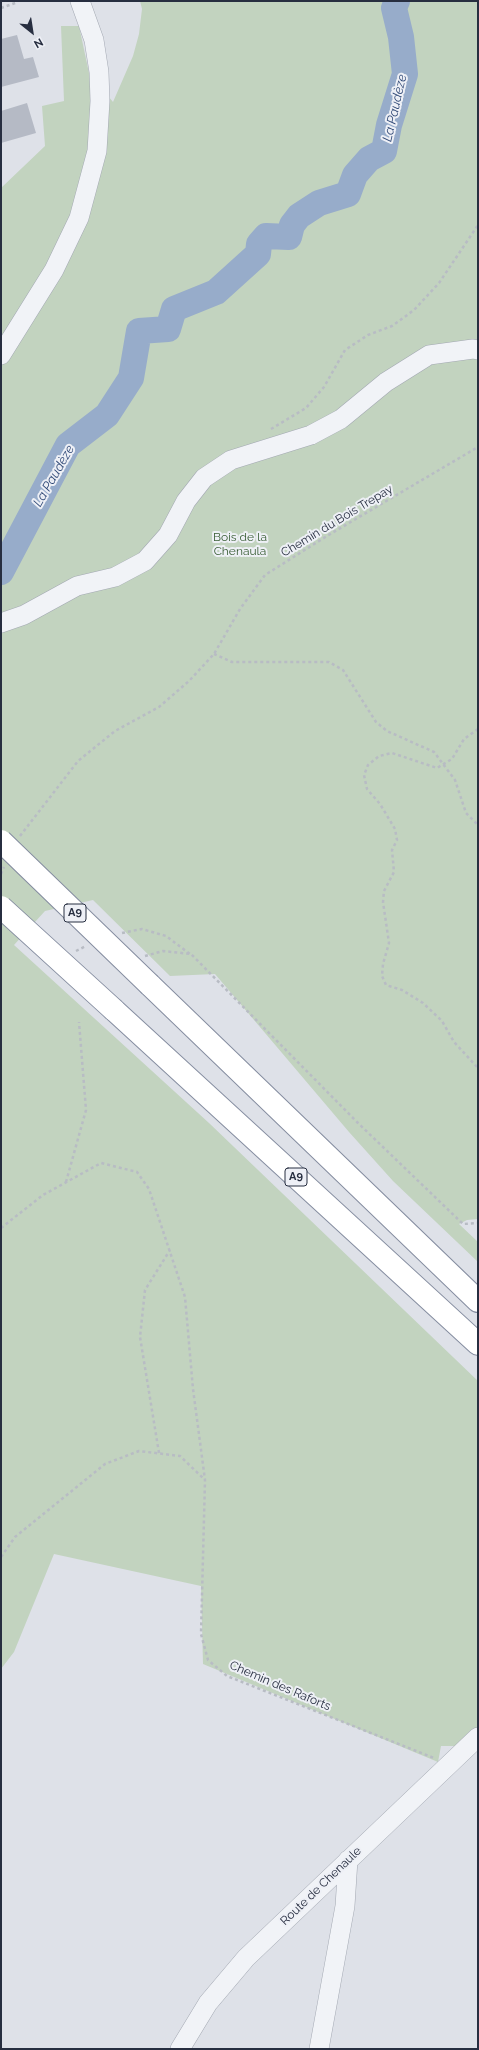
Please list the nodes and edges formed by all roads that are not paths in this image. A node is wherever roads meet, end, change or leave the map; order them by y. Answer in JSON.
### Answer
{"nodes":[{"id":1,"x":80,"y":1,"type":"edge"},
{"id":2,"x":478,"y":350,"type":"edge"},
{"id":3,"x":1,"y":355,"type":"edge"},
{"id":4,"x":3,"y":623,"type":"edge"},
{"id":5,"x":9,"y":841,"type":"edge"},
{"id":6,"x":1,"y":907,"type":"edge"},
{"id":7,"x":478,"y":1301,"type":"edge"},
{"id":8,"x":478,"y":1344,"type":"edge"},
{"id":9,"x":478,"y":1737,"type":"edge"},
{"id":10,"x":348,"y":1860,"type":"junction"},
{"id":11,"x":180,"y":2049,"type":"edge"},
{"id":12,"x":319,"y":2049,"type":"edge"}],
"edges":[{"from":1,"to":3,"type":"street"},
{"from":2,"to":4,"type":"street"},
{"from":5,"to":7,"type":"highway","number":"A9","bridge":true},
{"from":6,"to":8,"type":"highway","number":"A9","bridge":true},
{"from":9,"to":10,"type":"street","name":"Route de Chenaule"},
{"from":10,"to":11,"type":"street","name":"Route de Chenaule"},
{"from":10,"to":12,"type":"street"}]}
